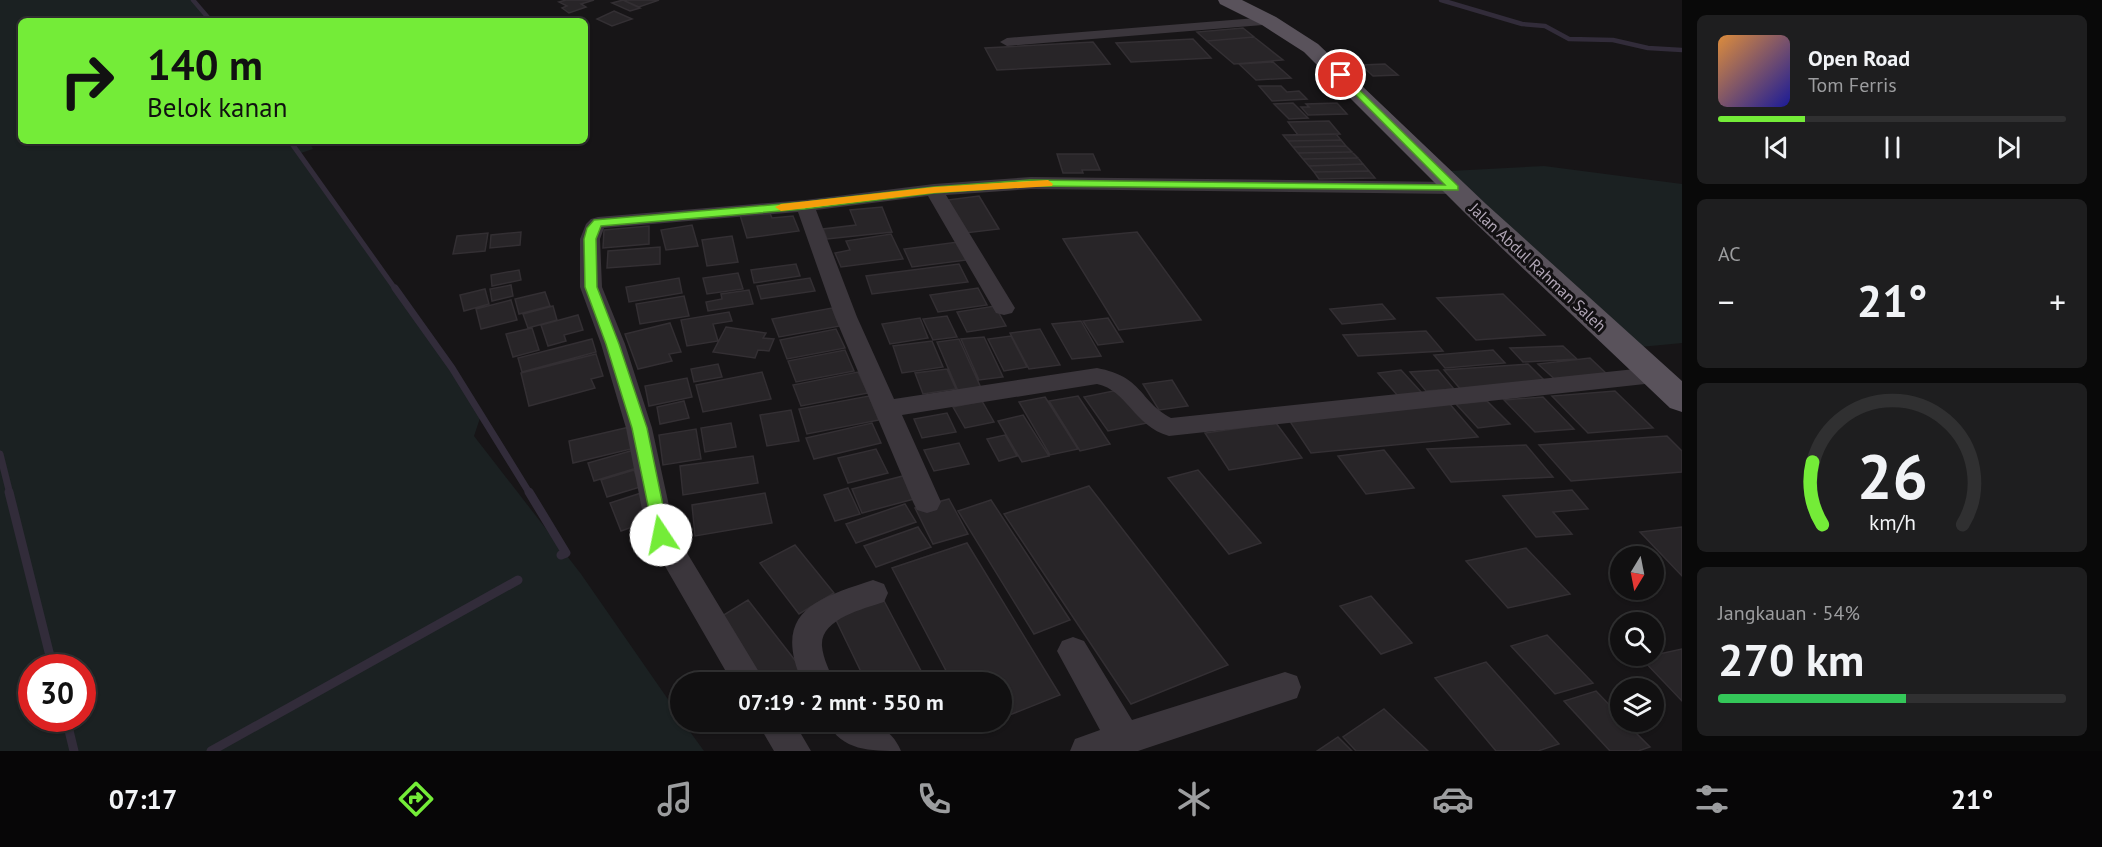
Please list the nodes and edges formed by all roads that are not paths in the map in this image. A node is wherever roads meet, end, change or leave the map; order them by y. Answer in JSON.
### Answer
{"nodes":[{"id":1,"x":1227,"y":0,"type":"edge"},
{"id":2,"x":1269,"y":21,"type":"junction"},
{"id":3,"x":1007,"y":42,"type":"dead end"},
{"id":4,"x":1454,"y":188,"type":"junction"},
{"id":5,"x":934,"y":190,"type":"junction"},
{"id":6,"x":805,"y":206,"type":"junction"},
{"id":7,"x":1004,"y":308,"type":"dead end"},
{"id":8,"x":1654,"y":375,"type":"junction"},
{"id":9,"x":1682,"y":400,"type":"edge"},
{"id":10,"x":887,"y":409,"type":"junction"},
{"id":11,"x":927,"y":502,"type":"dead end"},
{"id":12,"x":873,"y":593,"type":"dead end"},
{"id":13,"x":1073,"y":651,"type":"dead end"},
{"id":14,"x":743,"y":672,"type":"edge"},
{"id":15,"x":814,"y":672,"type":"edge"},
{"id":16,"x":1285,"y":687,"type":"dead end"},
{"id":17,"x":781,"y":732,"type":"edge"},
{"id":18,"x":858,"y":732,"type":"edge"},
{"id":19,"x":1124,"y":739,"type":"junction"},
{"id":20,"x":794,"y":751,"type":"edge"},
{"id":21,"x":884,"y":751,"type":"edge"},
{"id":22,"x":1087,"y":751,"type":"edge"}],
"edges":[{"from":1,"to":2,"type":"main road","name":"Jalan Abdul Rahman Saleh"},
{"from":2,"to":3,"type":"street"},
{"from":2,"to":4,"type":"main road","name":"Jalan Abdul Rahman Saleh"},
{"from":4,"to":5,"type":"street"},
{"from":4,"to":8,"type":"main road","name":"Jalan Abdul Rahman Saleh"},
{"from":5,"to":6,"type":"street"},
{"from":5,"to":7,"type":"street"},
{"from":6,"to":10,"type":"street"},
{"from":6,"to":14,"type":"street"},
{"from":8,"to":9,"type":"main road","name":"Jalan Abdul Rahman Saleh"},
{"from":8,"to":10,"type":"street"},
{"from":10,"to":11,"type":"street"},
{"from":12,"to":15,"type":"street"},
{"from":13,"to":19,"type":"street"},
{"from":16,"to":19,"type":"street"},
{"from":17,"to":20,"type":"street"},
{"from":18,"to":21,"type":"street"},
{"from":19,"to":22,"type":"street"}]}
